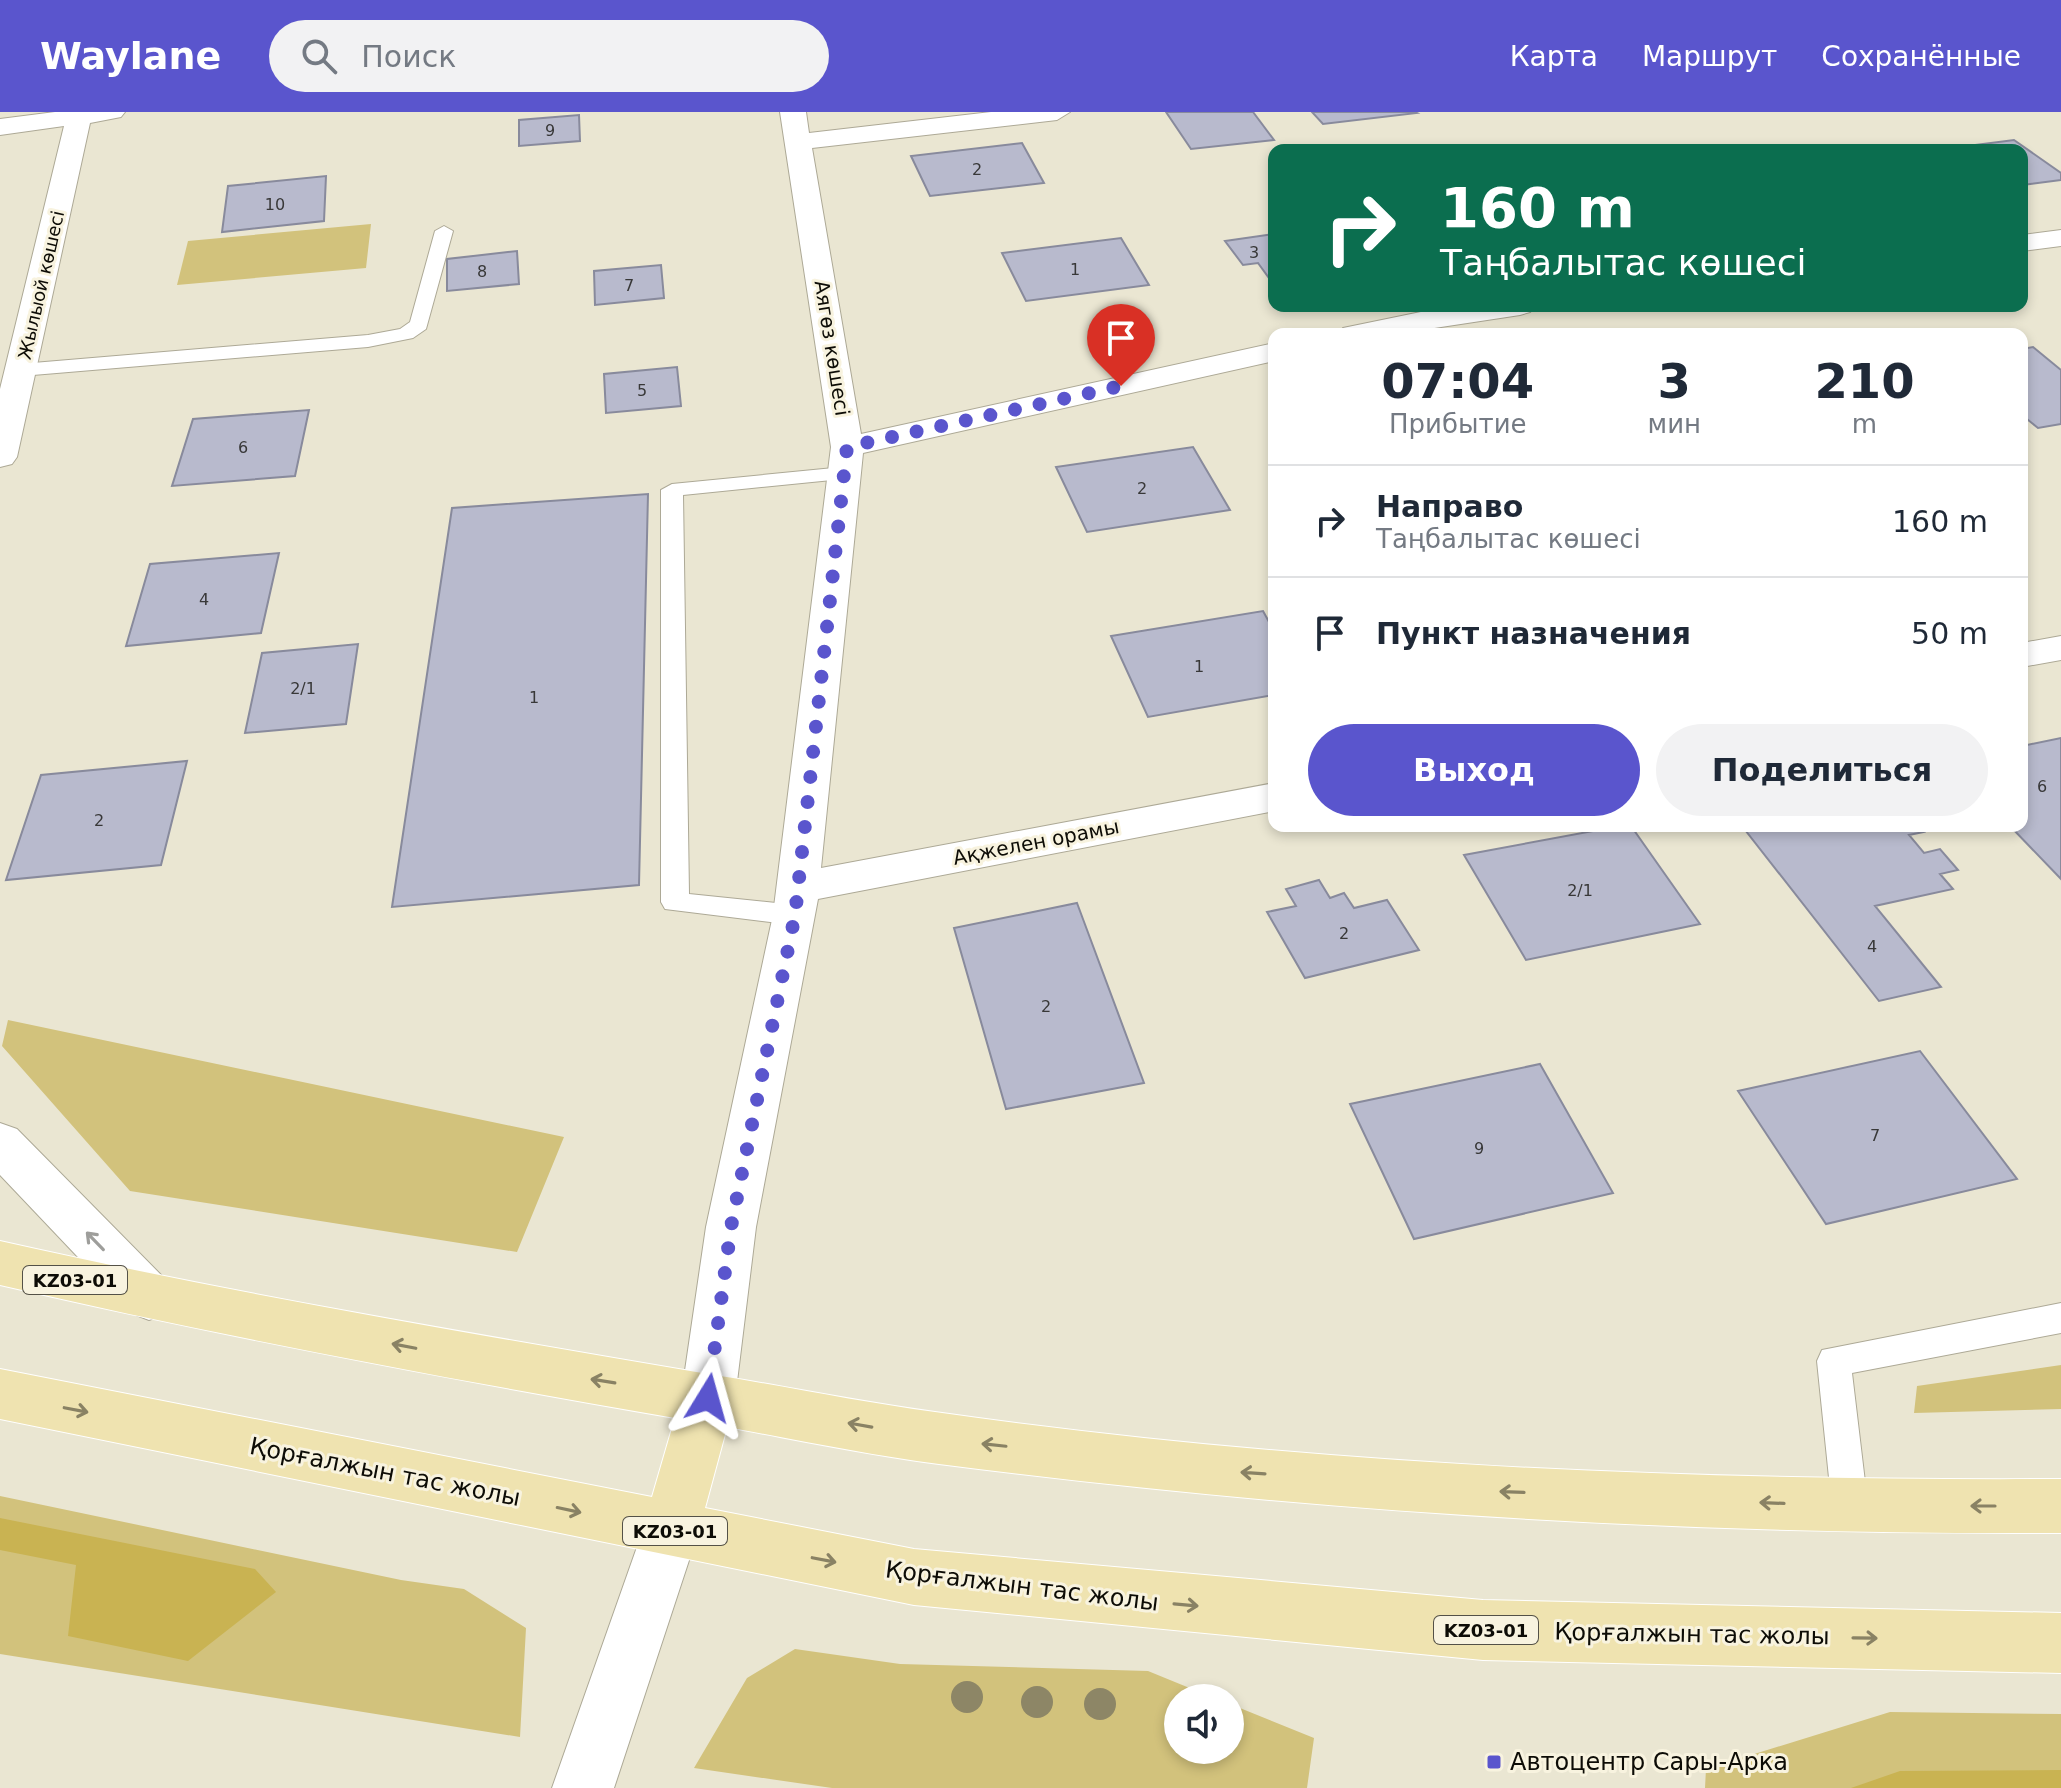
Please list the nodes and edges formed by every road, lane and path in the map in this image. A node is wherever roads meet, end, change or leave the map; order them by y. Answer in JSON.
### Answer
{"nodes":[{"id":1,"x":112,"y":112,"type":"edge"},
{"id":2,"x":1057,"y":112,"type":"edge"},
{"id":3,"x":80,"y":114,"type":"edge"},
{"id":4,"x":0,"y":127,"type":"edge"},
{"id":5,"x":796,"y":127,"type":"edge"},
{"id":6,"x":444,"y":231,"type":"dead end"},
{"id":7,"x":2061,"y":238,"type":"edge"},
{"id":8,"x":2028,"y":242,"type":"edge"},
{"id":9,"x":1473,"y":312,"type":"edge"},
{"id":10,"x":1381,"y":328,"type":"edge"},
{"id":11,"x":1268,"y":354,"type":"edge"},
{"id":12,"x":21,"y":370,"type":"junction"},
{"id":13,"x":1,"y":452,"type":"edge"},
{"id":14,"x":845,"y":460,"type":"junction"},
{"id":15,"x":2061,"y":648,"type":"edge"},
{"id":16,"x":2028,"y":654,"type":"edge"},
{"id":17,"x":1268,"y":798,"type":"edge"},
{"id":18,"x":797,"y":901,"type":"junction"},
{"id":19,"x":0,"y":1143,"type":"edge"},
{"id":20,"x":0,"y":1263,"type":"edge"},
{"id":21,"x":149,"y":1297,"type":"junction"},
{"id":22,"x":2061,"y":1318,"type":"edge"},
{"id":23,"x":0,"y":1394,"type":"edge"},
{"id":24,"x":708,"y":1398,"type":"junction"},
{"id":25,"x":2061,"y":1506,"type":"edge"},
{"id":26,"x":1850,"y":1507,"type":"junction"},
{"id":27,"x":671,"y":1530,"type":"junction"},
{"id":28,"x":2061,"y":1643,"type":"edge"},
{"id":29,"x":583,"y":1788,"type":"edge"}],
"edges":[{"from":1,"to":3,"type":"street"},
{"from":2,"to":5,"type":"street"},
{"from":3,"to":4,"type":"street"},
{"from":3,"to":12,"type":"street","name":"Жылыой көшесі"},
{"from":5,"to":14,"type":"street","name":"Аягөз көшесі"},
{"from":6,"to":12,"type":"lane"},
{"from":7,"to":8,"type":"street"},
{"from":9,"to":10,"type":"street"},
{"from":11,"to":14,"type":"street"},
{"from":12,"to":13,"type":"street","name":"Жылыой көшесі"},
{"from":14,"to":18,"type":"street","name":"Аягөз көшесі"},
{"from":14,"to":18,"type":"lane"},
{"from":15,"to":16,"type":"street"},
{"from":17,"to":18,"type":"street","name":"Ақжелен орамы"},
{"from":18,"to":24,"type":"street","name":"Аягөз көшесі"},
{"from":21,"to":19,"type":"street","one_way":true},
{"from":20,"to":21,"type":"main road","number":"KZ03-01"},
{"from":24,"to":21,"type":"main road","number":"KZ03-01","one_way":true},
{"from":22,"to":26,"type":"lane"},
{"from":23,"to":27,"type":"main road","name":"Қорғалжын тас жолы","number":"KZ03-01","one_way":true},
{"from":26,"to":24,"type":"main road","number":"KZ03-01","one_way":true},
{"from":24,"to":27,"type":"main road","name":"Аягөз көшесі"},
{"from":25,"to":26,"type":"main road","number":"KZ03-01","one_way":true},
{"from":27,"to":28,"type":"main road","name":"Қорғалжын тас жолы","number":"KZ03-01","one_way":true},
{"from":27,"to":29,"type":"street"}]}
